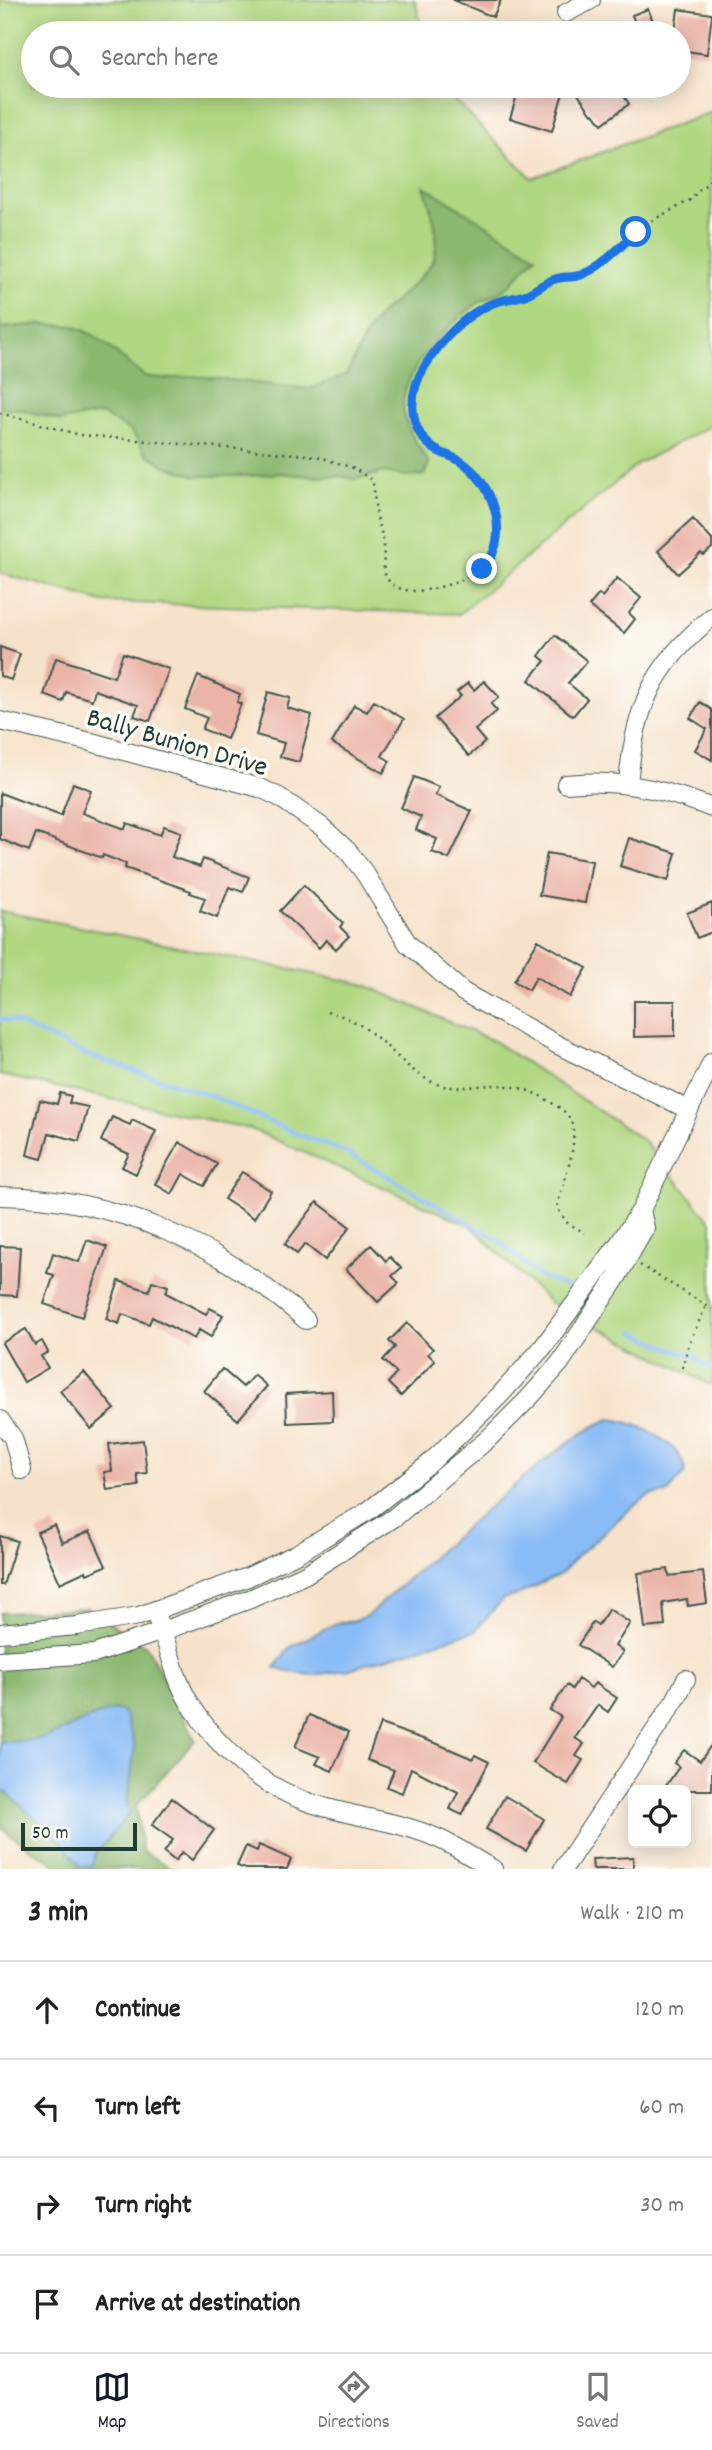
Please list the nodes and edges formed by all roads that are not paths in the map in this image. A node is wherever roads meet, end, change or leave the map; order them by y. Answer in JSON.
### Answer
{"nodes":[{"id":1,"x":591,"y":0,"type":"edge"},
{"id":2,"x":566,"y":13,"type":"dead end"},
{"id":3,"x":712,"y":617,"type":"edge"},
{"id":4,"x":0,"y":721,"type":"edge"},
{"id":5,"x":566,"y":784,"type":"dead end"},
{"id":6,"x":628,"y":785,"type":"junction"},
{"id":7,"x":712,"y":808,"type":"edge"},
{"id":8,"x":712,"y":1062,"type":"edge"},
{"id":9,"x":689,"y":1110,"type":"junction"},
{"id":10,"x":0,"y":1196,"type":"edge"},
{"id":11,"x":641,"y":1210,"type":"junction"},
{"id":12,"x":306,"y":1320,"type":"dead end"},
{"id":13,"x":0,"y":1420,"type":"edge"},
{"id":14,"x":22,"y":1470,"type":"dead end"},
{"id":15,"x":154,"y":1611,"type":"junction"},
{"id":16,"x":163,"y":1631,"type":"junction"},
{"id":17,"x":0,"y":1633,"type":"edge"},
{"id":18,"x":0,"y":1660,"type":"edge"},
{"id":19,"x":686,"y":1679,"type":"dead end"},
{"id":20,"x":493,"y":1869,"type":"edge"},
{"id":21,"x":563,"y":1869,"type":"edge"}],
"edges":[{"from":1,"to":2,"type":"street"},
{"from":3,"to":6,"type":"street"},
{"from":4,"to":9,"type":"street","name":"Bally Bunion Drive"},
{"from":5,"to":6,"type":"street"},
{"from":6,"to":7,"type":"street"},
{"from":8,"to":9,"type":"street"},
{"from":9,"to":11,"type":"street"},
{"from":10,"to":12,"type":"street"},
{"from":11,"to":15,"type":"street"},
{"from":11,"to":16,"type":"street"},
{"from":13,"to":14,"type":"street"},
{"from":15,"to":16,"type":"street"},
{"from":15,"to":17,"type":"street"},
{"from":16,"to":18,"type":"street"},
{"from":16,"to":20,"type":"street"},
{"from":19,"to":21,"type":"street"}]}
